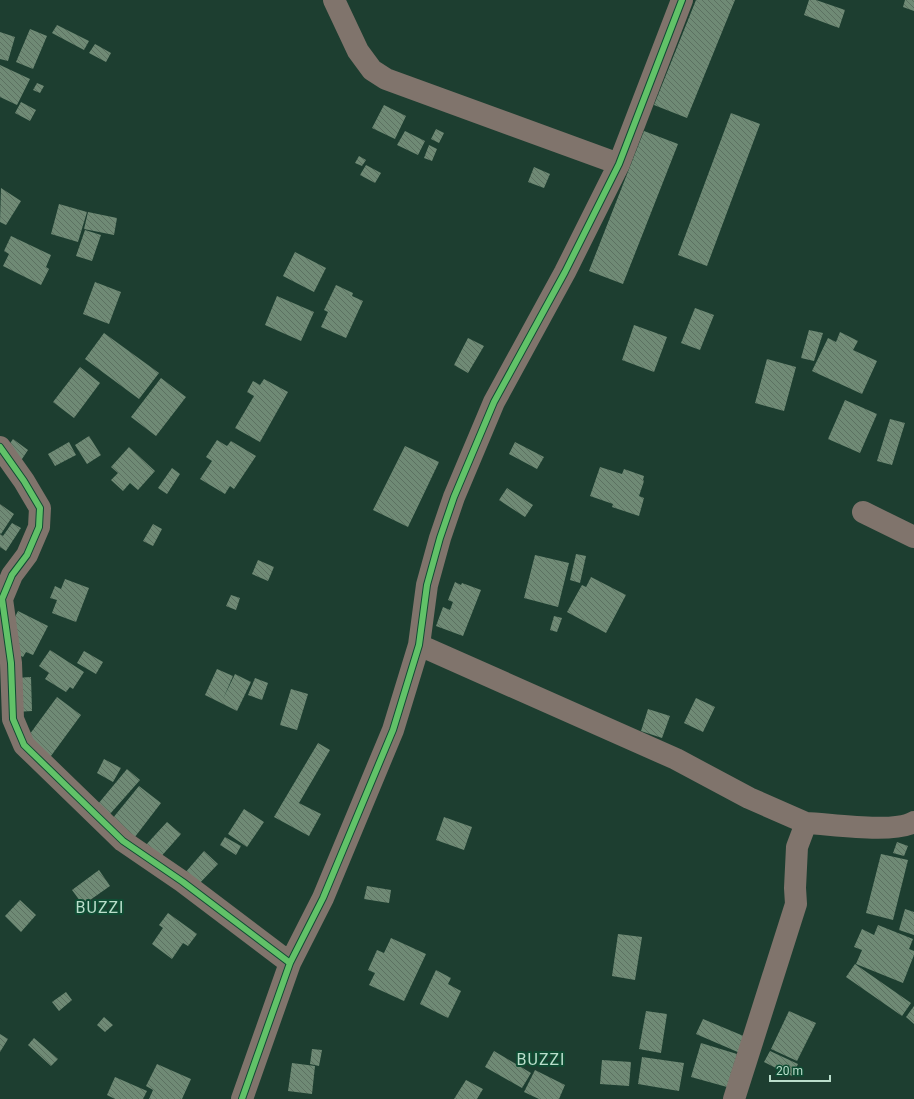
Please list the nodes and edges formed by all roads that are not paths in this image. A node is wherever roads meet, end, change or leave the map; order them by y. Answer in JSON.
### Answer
{"nodes":[{"id":1,"x":334,"y":0,"type":"edge"},
{"id":2,"x":682,"y":0,"type":"edge"},
{"id":3,"x":619,"y":164,"type":"junction"},
{"id":4,"x":0,"y":447,"type":"edge"},
{"id":5,"x":863,"y":512,"type":"dead end"},
{"id":6,"x":914,"y":537,"type":"edge"},
{"id":7,"x":419,"y":645,"type":"junction"},
{"id":8,"x":914,"y":822,"type":"edge"},
{"id":9,"x":806,"y":823,"type":"junction"},
{"id":10,"x":290,"y":963,"type":"junction"},
{"id":11,"x":242,"y":1099,"type":"edge"},
{"id":12,"x":734,"y":1099,"type":"edge"}],
"edges":[{"from":1,"to":3,"type":"street"},
{"from":2,"to":3,"type":"street"},
{"from":3,"to":7,"type":"street"},
{"from":4,"to":10,"type":"street"},
{"from":5,"to":6,"type":"street"},
{"from":7,"to":9,"type":"street"},
{"from":7,"to":10,"type":"street"},
{"from":8,"to":9,"type":"street"},
{"from":9,"to":12,"type":"street"},
{"from":10,"to":11,"type":"street"}]}
